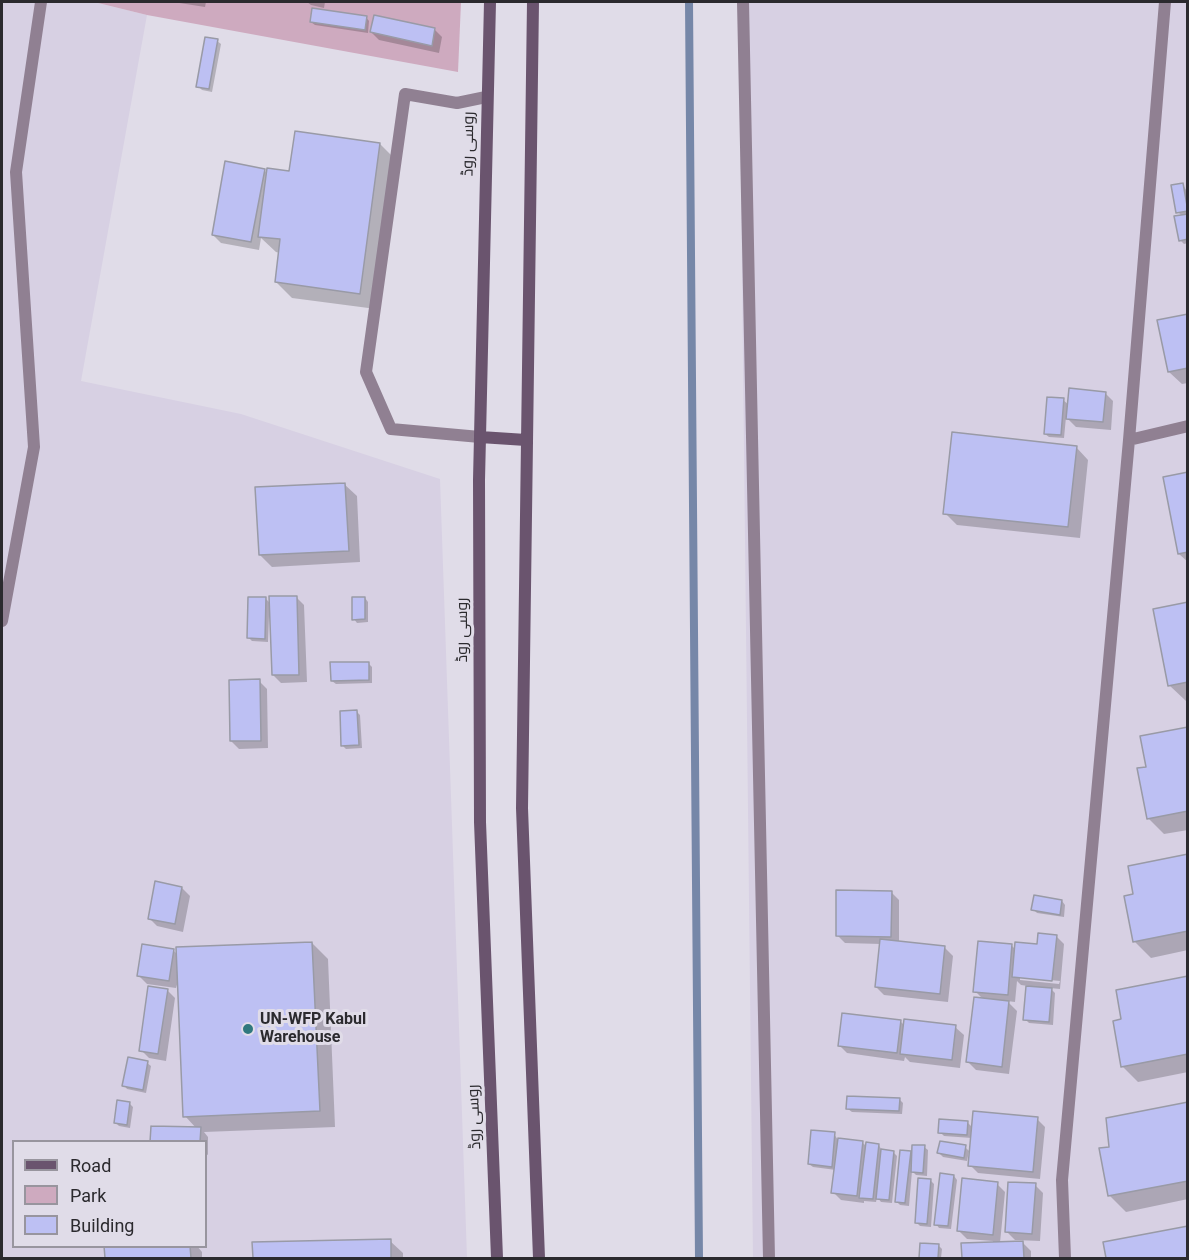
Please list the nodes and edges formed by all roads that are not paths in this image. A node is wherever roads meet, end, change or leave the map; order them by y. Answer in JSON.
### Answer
{"nodes":[{"id":1,"x":41,"y":2,"type":"edge"},
{"id":2,"x":489,"y":2,"type":"edge"},
{"id":3,"x":533,"y":2,"type":"edge"},
{"id":4,"x":743,"y":2,"type":"edge"},
{"id":5,"x":1165,"y":2,"type":"edge"},
{"id":6,"x":486,"y":97,"type":"junction"},
{"id":7,"x":1188,"y":426,"type":"edge"},
{"id":8,"x":480,"y":437,"type":"junction"},
{"id":9,"x":526,"y":440,"type":"junction"},
{"id":10,"x":1129,"y":440,"type":"junction"},
{"id":11,"x":2,"y":621,"type":"edge"},
{"id":12,"x":497,"y":1258,"type":"edge"},
{"id":13,"x":539,"y":1258,"type":"edge"},
{"id":14,"x":769,"y":1258,"type":"edge"},
{"id":15,"x":1065,"y":1258,"type":"edge"}],
"edges":[{"from":1,"to":11,"type":"lane"},
{"from":2,"to":6,"type":"main road","name":"روسی روڈ"},
{"from":3,"to":9,"type":"main road"},
{"from":4,"to":14,"type":"lane"},
{"from":5,"to":10,"type":"lane"},
{"from":6,"to":8,"type":"main road","name":"روسی روڈ"},
{"from":6,"to":8,"type":"lane"},
{"from":7,"to":10,"type":"lane"},
{"from":8,"to":9,"type":"main road"},
{"from":8,"to":12,"type":"main road","name":"روسی روڈ"},
{"from":9,"to":13,"type":"main road"},
{"from":10,"to":15,"type":"lane"}]}
